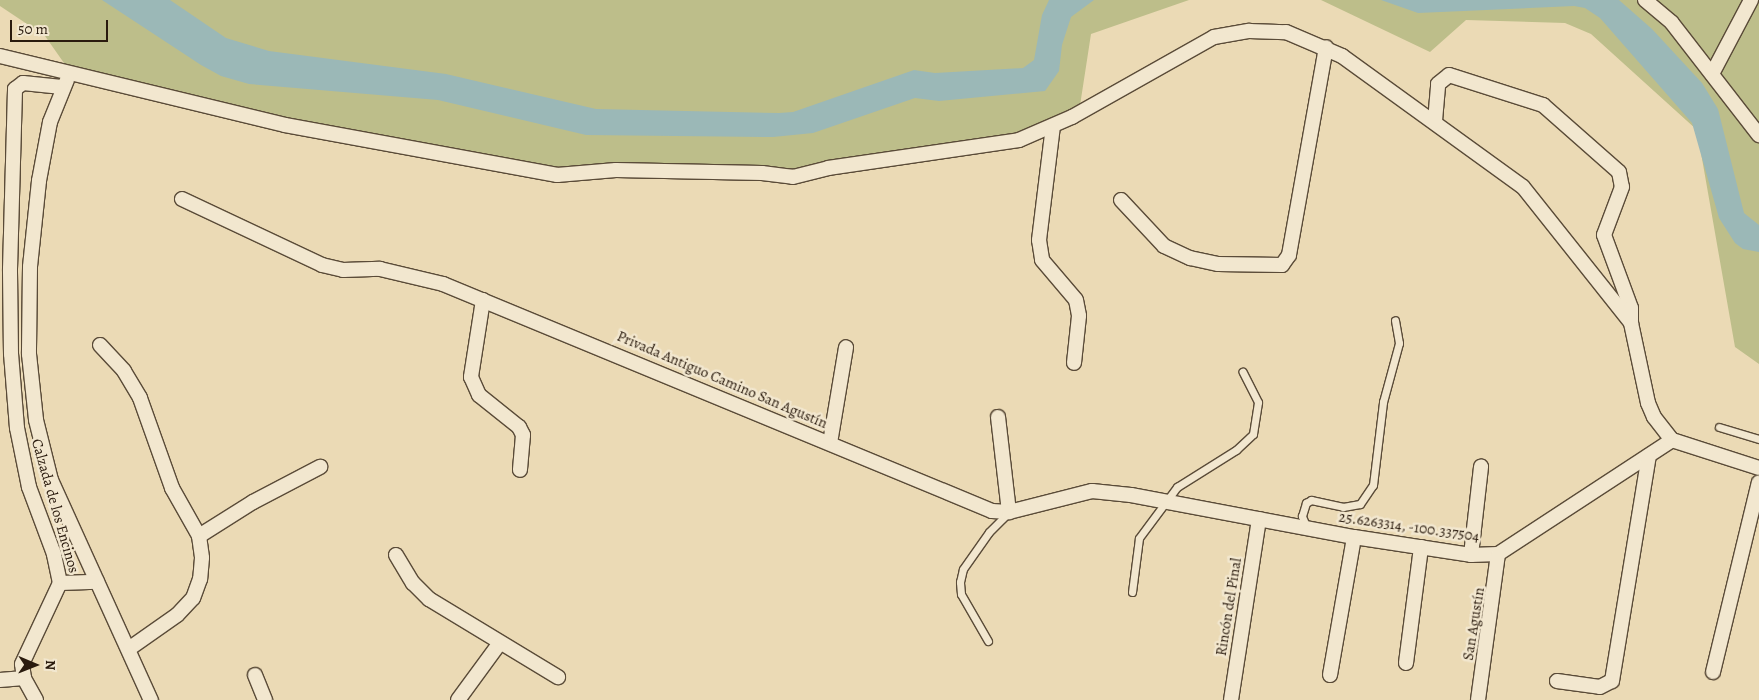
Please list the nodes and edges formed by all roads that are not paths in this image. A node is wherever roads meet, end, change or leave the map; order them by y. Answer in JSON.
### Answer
{"nodes":[{"id":1,"x":1645,"y":0,"type":"edge"},
{"id":2,"x":1750,"y":0,"type":"edge"},
{"id":3,"x":1326,"y":46,"type":"junction"},
{"id":4,"x":0,"y":56,"type":"edge"},
{"id":5,"x":71,"y":73,"type":"junction"},
{"id":6,"x":1712,"y":74,"type":"junction"},
{"id":7,"x":62,"y":87,"type":"junction"},
{"id":8,"x":1434,"y":121,"type":"junction"},
{"id":9,"x":1053,"y":126,"type":"junction"},
{"id":10,"x":1759,"y":135,"type":"edge"},
{"id":11,"x":182,"y":199,"type":"dead end"},
{"id":12,"x":1121,"y":200,"type":"dead end"},
{"id":13,"x":484,"y":300,"type":"junction"},
{"id":14,"x":1395,"y":320,"type":"dead end"},
{"id":15,"x":1631,"y":323,"type":"junction"},
{"id":16,"x":100,"y":345,"type":"dead end"},
{"id":17,"x":846,"y":347,"type":"dead end"},
{"id":18,"x":1074,"y":363,"type":"dead end"},
{"id":19,"x":1243,"y":372,"type":"dead end"},
{"id":20,"x":998,"y":417,"type":"dead end"},
{"id":21,"x":1719,"y":427,"type":"dead end"},
{"id":22,"x":1759,"y":439,"type":"edge"},
{"id":23,"x":1672,"y":440,"type":"junction"},
{"id":24,"x":830,"y":443,"type":"junction"},
{"id":25,"x":1649,"y":456,"type":"junction"},
{"id":26,"x":1481,"y":467,"type":"dead end"},
{"id":27,"x":320,"y":468,"type":"dead end"},
{"id":28,"x":1759,"y":468,"type":"edge"},
{"id":29,"x":520,"y":470,"type":"dead end"},
{"id":30,"x":1759,"y":482,"type":"edge"},
{"id":31,"x":1167,"y":502,"type":"junction"},
{"id":32,"x":1010,"y":512,"type":"junction"},
{"id":33,"x":1259,"y":519,"type":"junction"},
{"id":34,"x":1307,"y":528,"type":"junction"},
{"id":35,"x":199,"y":536,"type":"junction"},
{"id":36,"x":1354,"y":537,"type":"junction"},
{"id":37,"x":1421,"y":547,"type":"junction"},
{"id":38,"x":1498,"y":554,"type":"junction"},
{"id":39,"x":396,"y":555,"type":"dead end"},
{"id":40,"x":1471,"y":555,"type":"junction"},
{"id":41,"x":97,"y":582,"type":"junction"},
{"id":42,"x":60,"y":583,"type":"junction"},
{"id":43,"x":1132,"y":592,"type":"dead end"},
{"id":44,"x":988,"y":641,"type":"dead end"},
{"id":45,"x":499,"y":644,"type":"junction"},
{"id":46,"x":130,"y":648,"type":"junction"},
{"id":47,"x":1406,"y":663,"type":"dead end"},
{"id":48,"x":1713,"y":672,"type":"dead end"},
{"id":49,"x":1330,"y":675,"type":"dead end"},
{"id":50,"x":255,"y":676,"type":"dead end"},
{"id":51,"x":558,"y":677,"type":"dead end"},
{"id":52,"x":24,"y":678,"type":"junction"},
{"id":53,"x":0,"y":680,"type":"edge"},
{"id":54,"x":1557,"y":681,"type":"dead end"},
{"id":55,"x":36,"y":700,"type":"edge"},
{"id":56,"x":151,"y":700,"type":"edge"},
{"id":57,"x":265,"y":700,"type":"edge"},
{"id":58,"x":458,"y":700,"type":"edge"},
{"id":59,"x":1231,"y":700,"type":"edge"},
{"id":60,"x":1478,"y":700,"type":"edge"}],
"edges":[{"from":1,"to":6,"type":"street"},
{"from":2,"to":6,"type":"street"},
{"from":3,"to":8,"type":"street"},
{"from":3,"to":9,"type":"street"},
{"from":3,"to":12,"type":"street"},
{"from":4,"to":5,"type":"street"},
{"from":5,"to":7,"type":"street","name":"Calzada de los Encinos"},
{"from":5,"to":9,"type":"street"},
{"from":6,"to":10,"type":"street"},
{"from":7,"to":41,"type":"street","name":"Calzada de los Encinos"},
{"from":7,"to":42,"type":"street","name":"Calzada de los Encinos"},
{"from":8,"to":15,"type":"street"},
{"from":8,"to":15,"type":"street"},
{"from":9,"to":18,"type":"street"},
{"from":11,"to":13,"type":"street","name":"Privada Antiguo Camino San Agustín"},
{"from":13,"to":24,"type":"street","name":"Privada Antiguo Camino San Agustín"},
{"from":13,"to":29,"type":"street"},
{"from":14,"to":34,"type":"lane"},
{"from":15,"to":23,"type":"street"},
{"from":16,"to":35,"type":"street"},
{"from":17,"to":24,"type":"street"},
{"from":19,"to":31,"type":"lane"},
{"from":20,"to":32,"type":"street"},
{"from":21,"to":22,"type":"lane"},
{"from":23,"to":25,"type":"street","name":"25.6263314, -100.337504"},
{"from":23,"to":28,"type":"street"},
{"from":24,"to":32,"type":"street","name":"Privada Antiguo Camino San Agustín"},
{"from":25,"to":38,"type":"street","name":"25.6263314, -100.337504"},
{"from":25,"to":54,"type":"street"},
{"from":26,"to":40,"type":"street"},
{"from":27,"to":35,"type":"street"},
{"from":30,"to":48,"type":"street"},
{"from":31,"to":32,"type":"street","name":"Privada Antiguo Camino San Agustín"},
{"from":31,"to":33,"type":"street","name":"Privada Antiguo Camino San Agustín"},
{"from":31,"to":43,"type":"lane"},
{"from":32,"to":44,"type":"lane"},
{"from":33,"to":34,"type":"street","name":"25.6263314, -100.337504"},
{"from":33,"to":59,"type":"street","name":"Rincón del Pinal"},
{"from":34,"to":36,"type":"street","name":"25.6263314, -100.337504"},
{"from":35,"to":46,"type":"street"},
{"from":36,"to":37,"type":"street","name":"25.6263314, -100.337504"},
{"from":36,"to":49,"type":"street"},
{"from":37,"to":40,"type":"street","name":"25.6263314, -100.337504"},
{"from":37,"to":47,"type":"street"},
{"from":38,"to":40,"type":"street","name":"25.6263314, -100.337504"},
{"from":38,"to":60,"type":"street","name":"San Agustín"},
{"from":39,"to":45,"type":"street"},
{"from":41,"to":42,"type":"street"},
{"from":41,"to":46,"type":"street","name":"Calzada de los Encinos"},
{"from":42,"to":52,"type":"street","name":"Calzada de los Encinos"},
{"from":45,"to":51,"type":"street"},
{"from":45,"to":58,"type":"street"},
{"from":46,"to":56,"type":"street","name":"Calzada de los Encinos"},
{"from":50,"to":57,"type":"street"},
{"from":52,"to":53,"type":"street"},
{"from":52,"to":55,"type":"street"}]}
